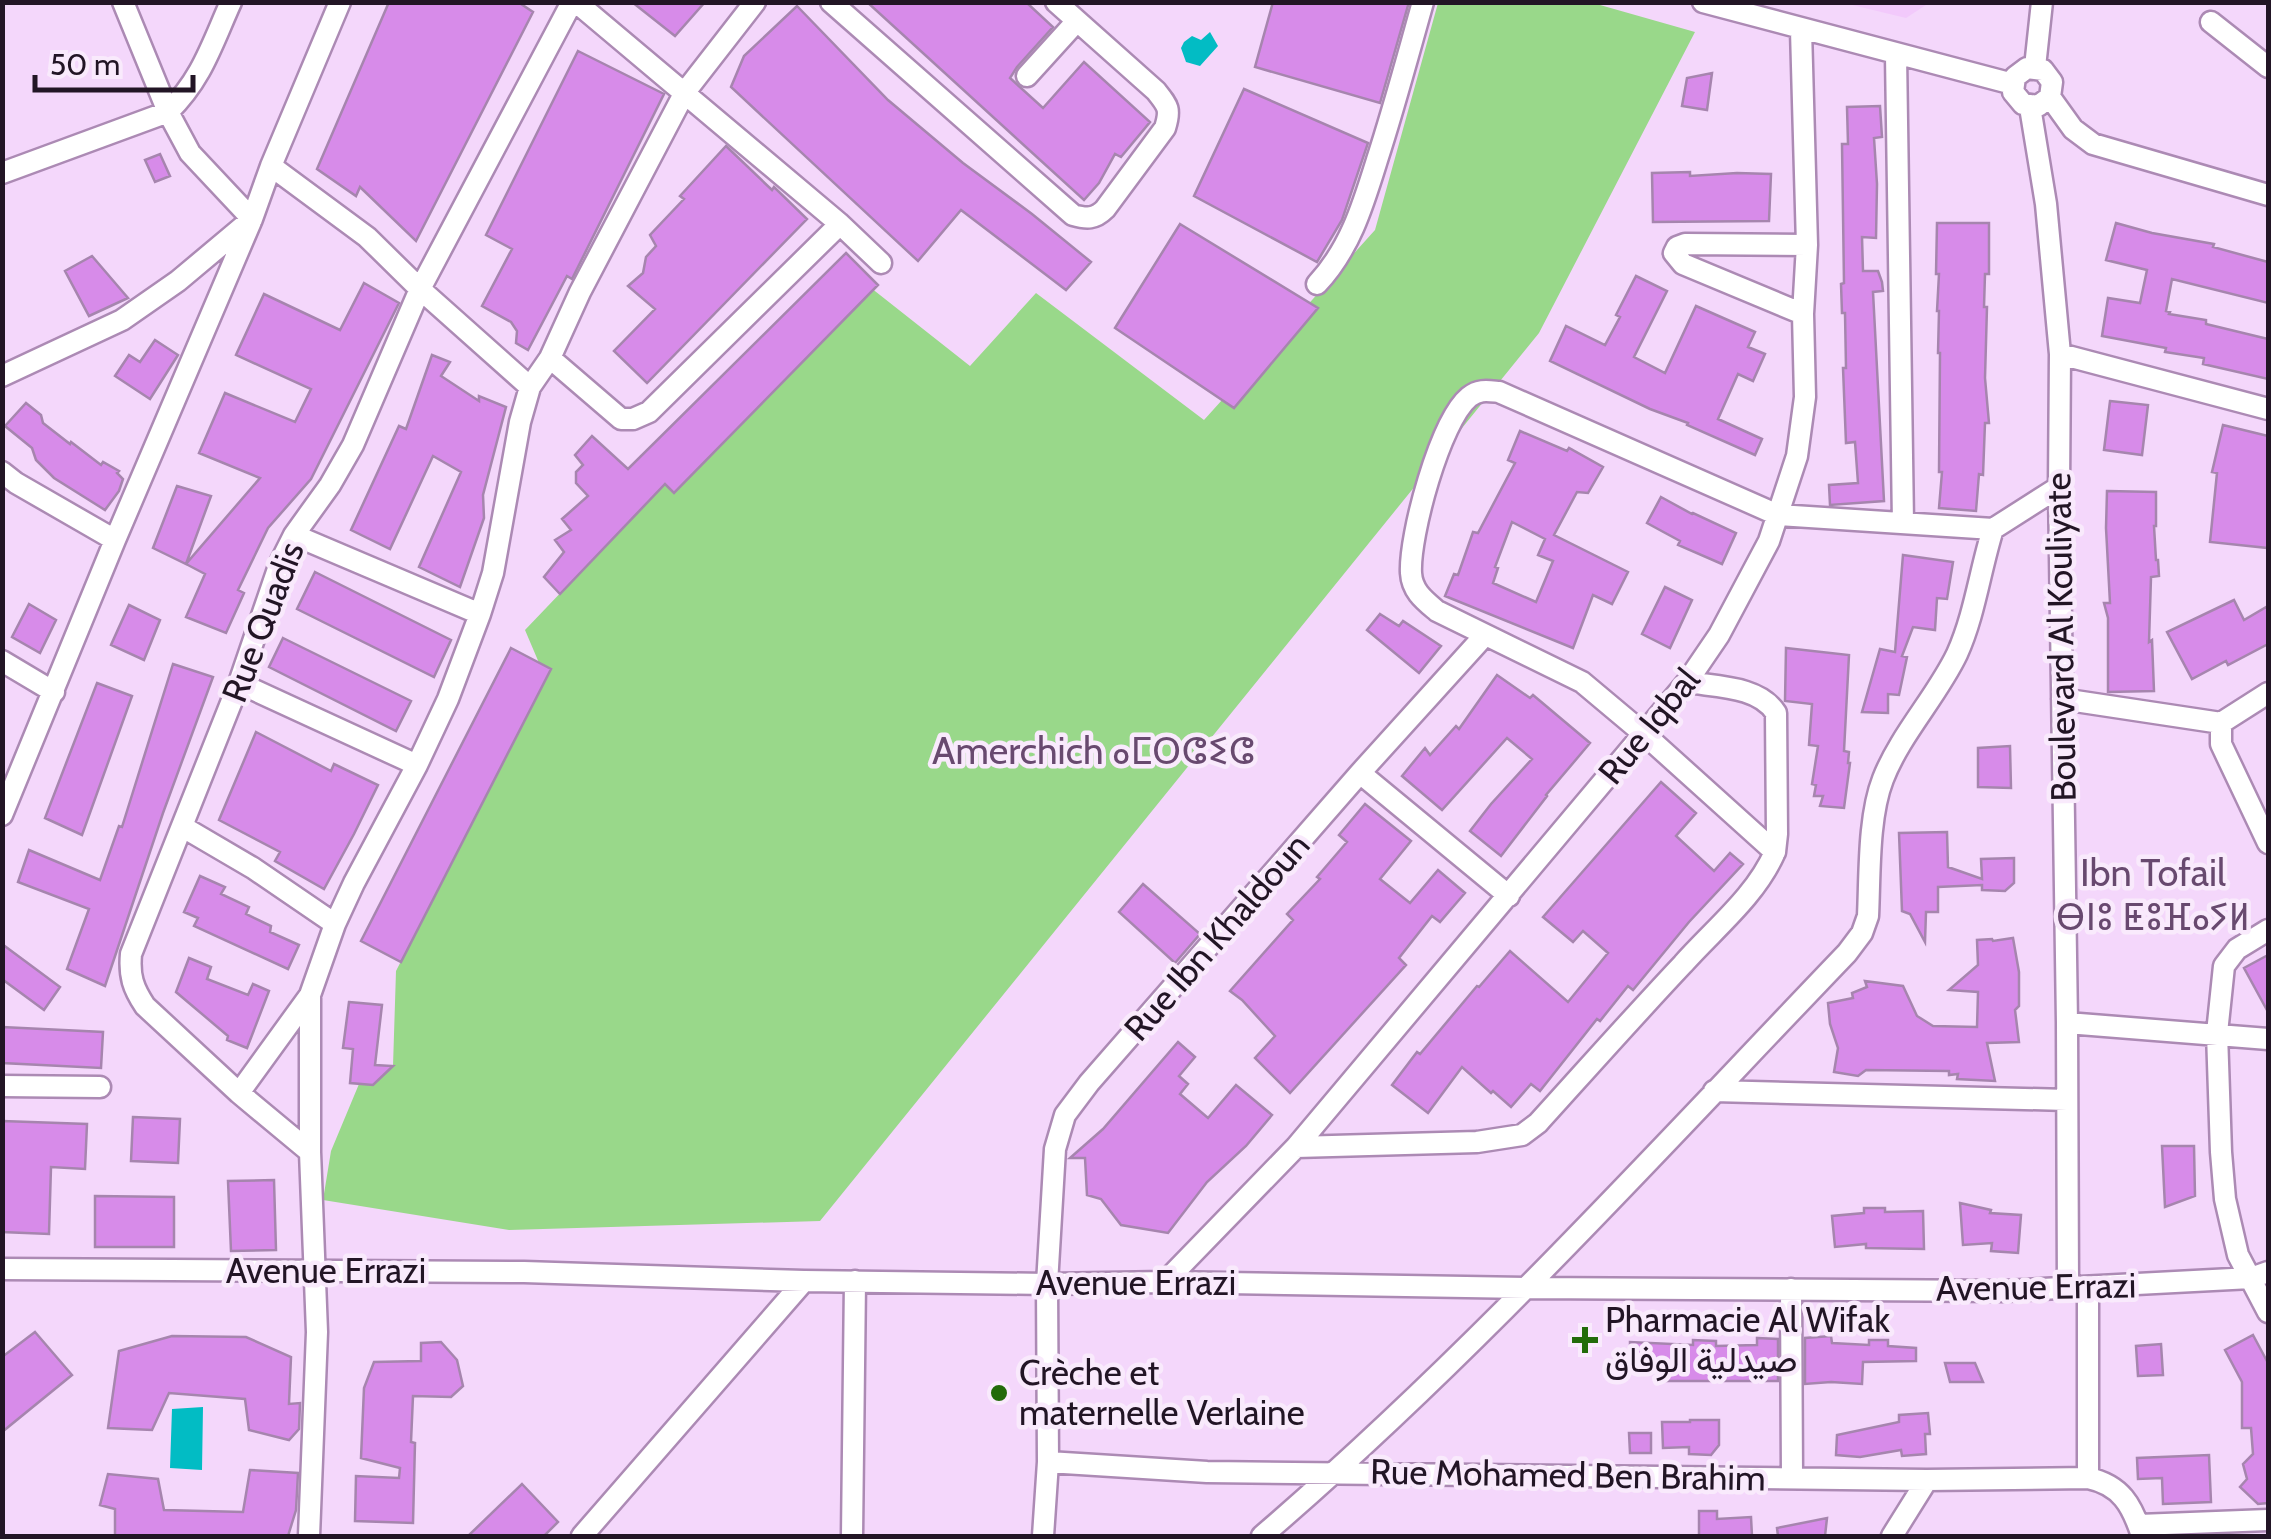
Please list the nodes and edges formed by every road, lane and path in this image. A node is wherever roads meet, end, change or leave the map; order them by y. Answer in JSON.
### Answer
{"nodes":[{"id":1,"x":122,"y":2,"type":"edge"},
{"id":2,"x":231,"y":2,"type":"edge"},
{"id":3,"x":340,"y":2,"type":"edge"},
{"id":4,"x":574,"y":2,"type":"edge"},
{"id":5,"x":754,"y":2,"type":"edge"},
{"id":6,"x":831,"y":2,"type":"edge"},
{"id":7,"x":1056,"y":2,"type":"edge"},
{"id":8,"x":1423,"y":2,"type":"edge"},
{"id":9,"x":1703,"y":2,"type":"edge"},
{"id":10,"x":2042,"y":2,"type":"edge"},
{"id":11,"x":1076,"y":22,"type":"junction"},
{"id":12,"x":2211,"y":22,"type":"dead end"},
{"id":13,"x":1802,"y":30,"type":"junction"},
{"id":14,"x":1896,"y":55,"type":"junction"},
{"id":15,"x":2268,"y":66,"type":"edge"},
{"id":16,"x":2035,"y":67,"type":"junction"},
{"id":17,"x":1026,"y":76,"type":"dead end"},
{"id":18,"x":2013,"y":84,"type":"junction"},
{"id":19,"x":685,"y":92,"type":"junction"},
{"id":20,"x":2050,"y":97,"type":"junction"},
{"id":21,"x":2030,"y":107,"type":"junction"},
{"id":22,"x":168,"y":112,"type":"junction"},
{"id":23,"x":271,"y":166,"type":"junction"},
{"id":24,"x":4,"y":168,"type":"edge"},
{"id":25,"x":2268,"y":196,"type":"edge"},
{"id":26,"x":252,"y":219,"type":"junction"},
{"id":27,"x":840,"y":224,"type":"junction"},
{"id":28,"x":1807,"y":245,"type":"junction"},
{"id":29,"x":881,"y":264,"type":"dead end"},
{"id":30,"x":1316,"y":284,"type":"dead end"},
{"id":31,"x":420,"y":289,"type":"junction"},
{"id":32,"x":1803,"y":314,"type":"junction"},
{"id":33,"x":2060,"y":354,"type":"junction"},
{"id":34,"x":550,"y":358,"type":"junction"},
{"id":35,"x":2,"y":376,"type":"edge"},
{"id":36,"x":530,"y":387,"type":"junction"},
{"id":37,"x":2268,"y":409,"type":"edge"},
{"id":38,"x":2,"y":472,"type":"edge"},
{"id":39,"x":2058,"y":487,"type":"junction"},
{"id":40,"x":1778,"y":515,"type":"junction"},
{"id":41,"x":1903,"y":523,"type":"junction"},
{"id":42,"x":1993,"y":528,"type":"junction"},
{"id":43,"x":294,"y":535,"type":"junction"},
{"id":44,"x":115,"y":540,"type":"junction"},
{"id":45,"x":480,"y":614,"type":"junction"},
{"id":46,"x":1485,"y":634,"type":"junction"},
{"id":47,"x":2,"y":661,"type":"edge"},
{"id":48,"x":1688,"y":682,"type":"junction"},
{"id":49,"x":239,"y":683,"type":"junction"},
{"id":50,"x":54,"y":692,"type":"junction"},
{"id":51,"x":2268,"y":693,"type":"edge"},
{"id":52,"x":2062,"y":699,"type":"junction"},
{"id":53,"x":2221,"y":723,"type":"junction"},
{"id":54,"x":1644,"y":734,"type":"junction"},
{"id":55,"x":417,"y":764,"type":"junction"},
{"id":56,"x":1360,"y":774,"type":"junction"},
{"id":57,"x":2,"y":815,"type":"edge"},
{"id":58,"x":183,"y":828,"type":"junction"},
{"id":59,"x":2268,"y":843,"type":"edge"},
{"id":60,"x":1774,"y":852,"type":"junction"},
{"id":61,"x":1508,"y":896,"type":"junction"},
{"id":62,"x":335,"y":924,"type":"junction"},
{"id":63,"x":2268,"y":930,"type":"edge"},
{"id":64,"x":310,"y":995,"type":"junction"},
{"id":65,"x":2067,"y":1023,"type":"junction"},
{"id":66,"x":2217,"y":1034,"type":"junction"},
{"id":67,"x":2268,"y":1039,"type":"edge"},
{"id":68,"x":2,"y":1086,"type":"edge"},
{"id":69,"x":100,"y":1087,"type":"dead end"},
{"id":70,"x":1714,"y":1091,"type":"junction"},
{"id":71,"x":240,"y":1093,"type":"junction"},
{"id":72,"x":2067,"y":1100,"type":"junction"},
{"id":73,"x":1296,"y":1147,"type":"junction"},
{"id":74,"x":310,"y":1152,"type":"junction"},
{"id":75,"x":2,"y":1269,"type":"edge"},
{"id":76,"x":316,"y":1271,"type":"junction"},
{"id":77,"x":2260,"y":1275,"type":"edge"},
{"id":78,"x":804,"y":1281,"type":"junction"},
{"id":79,"x":855,"y":1281,"type":"junction"},
{"id":80,"x":1165,"y":1282,"type":"junction"},
{"id":81,"x":1047,"y":1284,"type":"junction"},
{"id":82,"x":1528,"y":1288,"type":"junction"},
{"id":83,"x":1791,"y":1288,"type":"junction"},
{"id":84,"x":2078,"y":1289,"type":"junction"},
{"id":85,"x":2268,"y":1312,"type":"edge"},
{"id":86,"x":1048,"y":1462,"type":"junction"},
{"id":87,"x":1336,"y":1473,"type":"junction"},
{"id":88,"x":1792,"y":1478,"type":"junction"},
{"id":89,"x":2088,"y":1478,"type":"junction"},
{"id":90,"x":1927,"y":1480,"type":"junction"},
{"id":91,"x":2268,"y":1520,"type":"edge"},
{"id":92,"x":2140,"y":1531,"type":"edge"},
{"id":93,"x":309,"y":1536,"type":"edge"},
{"id":94,"x":582,"y":1536,"type":"edge"},
{"id":95,"x":852,"y":1536,"type":"edge"},
{"id":96,"x":1043,"y":1536,"type":"edge"},
{"id":97,"x":1262,"y":1536,"type":"edge"},
{"id":98,"x":1892,"y":1536,"type":"edge"}],
"edges":[{"from":1,"to":22,"type":"street"},
{"from":2,"to":22,"type":"street"},
{"from":3,"to":23,"type":"street"},
{"from":4,"to":19,"type":"street"},
{"from":4,"to":31,"type":"street","name":"Rue Quadis"},
{"from":5,"to":19,"type":"street"},
{"from":6,"to":11,"type":"street"},
{"from":7,"to":11,"type":"street"},
{"from":8,"to":30,"type":"street"},
{"from":9,"to":13,"type":"street"},
{"from":10,"to":16,"type":"street"},
{"from":11,"to":17,"type":"street"},
{"from":12,"to":15,"type":"street"},
{"from":13,"to":14,"type":"street"},
{"from":13,"to":28,"type":"street","name":"Rue Iqbal"},
{"from":14,"to":18,"type":"street"},
{"from":14,"to":41,"type":"street"},
{"from":16,"to":18,"type":"street"},
{"from":16,"to":20,"type":"street"},
{"from":18,"to":21,"type":"street"},
{"from":19,"to":27,"type":"street"},
{"from":19,"to":34,"type":"street"},
{"from":20,"to":21,"type":"street"},
{"from":20,"to":25,"type":"street"},
{"from":21,"to":33,"type":"street","name":"Boulevard Al Kouliyate"},
{"from":22,"to":24,"type":"street"},
{"from":22,"to":26,"type":"street"},
{"from":23,"to":26,"type":"street"},
{"from":23,"to":31,"type":"street"},
{"from":26,"to":35,"type":"street"},
{"from":26,"to":44,"type":"street"},
{"from":27,"to":29,"type":"street"},
{"from":27,"to":34,"type":"street"},
{"from":28,"to":32,"type":"street","name":"Rue Iqbal"},
{"from":28,"to":32,"type":"street"},
{"from":31,"to":36,"type":"street"},
{"from":31,"to":43,"type":"street","name":"Rue Quadis"},
{"from":32,"to":40,"type":"street","name":"Rue Iqbal"},
{"from":33,"to":37,"type":"street"},
{"from":33,"to":39,"type":"street","name":"Boulevard Al Kouliyate"},
{"from":34,"to":36,"type":"street"},
{"from":36,"to":45,"type":"street"},
{"from":38,"to":44,"type":"street"},
{"from":39,"to":42,"type":"street"},
{"from":39,"to":52,"type":"street","name":"Boulevard Al Kouliyate"},
{"from":40,"to":41,"type":"street"},
{"from":40,"to":46,"type":"street"},
{"from":40,"to":48,"type":"street","name":"Rue Iqbal"},
{"from":41,"to":42,"type":"street"},
{"from":42,"to":70,"type":"street"},
{"from":43,"to":45,"type":"street"},
{"from":43,"to":49,"type":"street","name":"Rue Quadis"},
{"from":44,"to":50,"type":"street"},
{"from":45,"to":55,"type":"street"},
{"from":46,"to":54,"type":"street"},
{"from":46,"to":56,"type":"street","name":"Rue Ibn Khaldoun"},
{"from":47,"to":50,"type":"street"},
{"from":48,"to":54,"type":"street","name":"Rue Iqbal"},
{"from":48,"to":60,"type":"street"},
{"from":49,"to":55,"type":"street"},
{"from":49,"to":58,"type":"street","name":"Rue Quadis"},
{"from":50,"to":57,"type":"street"},
{"from":51,"to":53,"type":"street"},
{"from":52,"to":53,"type":"street"},
{"from":52,"to":65,"type":"street","name":"Boulevard Al Kouliyate"},
{"from":53,"to":59,"type":"street"},
{"from":54,"to":60,"type":"street"},
{"from":54,"to":61,"type":"street","name":"Rue Iqbal"},
{"from":55,"to":62,"type":"street"},
{"from":56,"to":61,"type":"street"},
{"from":56,"to":81,"type":"street","name":"Rue Ibn Khaldoun"},
{"from":58,"to":62,"type":"street"},
{"from":58,"to":71,"type":"street","name":"Rue Quadis"},
{"from":60,"to":73,"type":"street"},
{"from":61,"to":73,"type":"street","name":"Rue Iqbal"},
{"from":62,"to":64,"type":"street"},
{"from":63,"to":66,"type":"street"},
{"from":64,"to":71,"type":"street"},
{"from":64,"to":74,"type":"street"},
{"from":65,"to":66,"type":"street"},
{"from":65,"to":72,"type":"street","name":"Boulevard Al Kouliyate"},
{"from":66,"to":67,"type":"street"},
{"from":66,"to":77,"type":"street"},
{"from":68,"to":69,"type":"street"},
{"from":70,"to":72,"type":"street"},
{"from":70,"to":82,"type":"street"},
{"from":71,"to":74,"type":"street","name":"Rue Quadis"},
{"from":72,"to":84,"type":"street","name":"Boulevard Al Kouliyate"},
{"from":73,"to":80,"type":"street","name":"Rue Iqbal"},
{"from":74,"to":76,"type":"street"},
{"from":75,"to":76,"type":"street","name":"Avenue Errazi"},
{"from":76,"to":78,"type":"street","name":"Avenue Errazi"},
{"from":76,"to":93,"type":"street"},
{"from":77,"to":84,"type":"street","name":"Avenue Errazi"},
{"from":77,"to":85,"type":"street"},
{"from":78,"to":79,"type":"street","name":"Avenue Errazi"},
{"from":78,"to":94,"type":"street"},
{"from":79,"to":81,"type":"street","name":"Avenue Errazi"},
{"from":79,"to":95,"type":"street"},
{"from":80,"to":81,"type":"street","name":"Avenue Errazi"},
{"from":80,"to":82,"type":"street","name":"Avenue Errazi"},
{"from":81,"to":86,"type":"street","name":"Rue Ibn Khaldoun"},
{"from":82,"to":83,"type":"street","name":"Avenue Errazi"},
{"from":82,"to":87,"type":"street"},
{"from":83,"to":84,"type":"street","name":"Avenue Errazi"},
{"from":83,"to":88,"type":"street"},
{"from":84,"to":89,"type":"street","name":"Boulevard Al Kouliyate"},
{"from":86,"to":87,"type":"street","name":"Rue Mohamed Ben Brahim"},
{"from":86,"to":96,"type":"street","name":"Rue Ibn Khaldoun"},
{"from":87,"to":88,"type":"street","name":"Rue Mohamed Ben Brahim"},
{"from":87,"to":97,"type":"street"},
{"from":88,"to":90,"type":"street","name":"Rue Mohamed Ben Brahim"},
{"from":89,"to":90,"type":"street","name":"Rue Mohamed Ben Brahim"},
{"from":89,"to":92,"type":"street"},
{"from":90,"to":98,"type":"street"},
{"from":91,"to":92,"type":"street"}]}
